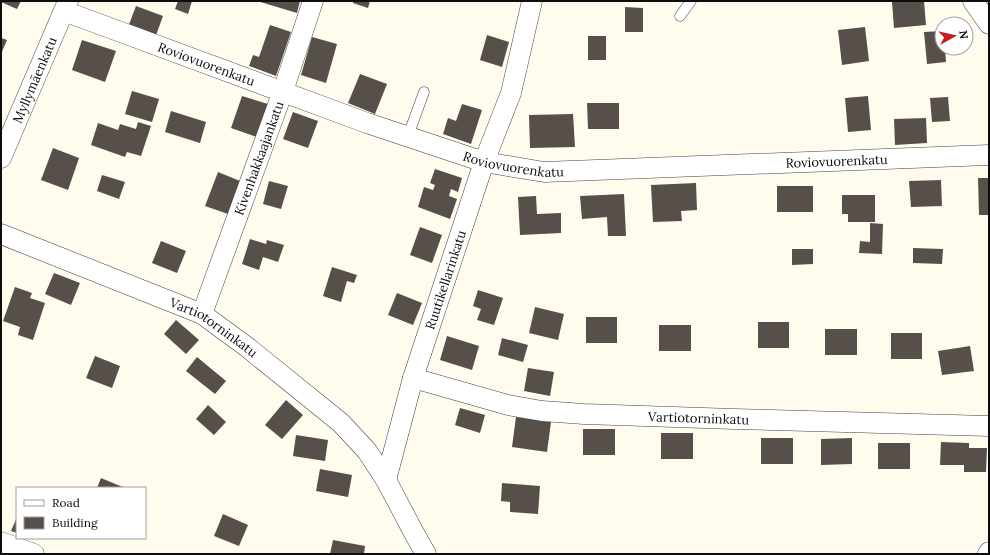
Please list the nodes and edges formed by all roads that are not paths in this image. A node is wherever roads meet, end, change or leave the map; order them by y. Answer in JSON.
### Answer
{"nodes":[{"id":1,"x":313,"y":1,"type":"edge"},
{"id":2,"x":532,"y":1,"type":"edge"},
{"id":3,"x":691,"y":1,"type":"edge"},
{"id":4,"x":973,"y":1,"type":"edge"},
{"id":5,"x":66,"y":6,"type":"edge"},
{"id":6,"x":680,"y":16,"type":"dead end"},
{"id":7,"x":989,"y":24,"type":"edge"},
{"id":8,"x":283,"y":91,"type":"junction"},
{"id":9,"x":424,"y":92,"type":"dead end"},
{"id":10,"x":408,"y":136,"type":"junction"},
{"id":11,"x":989,"y":155,"type":"edge"},
{"id":12,"x":1,"y":158,"type":"edge"},
{"id":13,"x":484,"y":162,"type":"junction"},
{"id":14,"x":1,"y":234,"type":"edge"},
{"id":15,"x":202,"y":314,"type":"junction"},
{"id":16,"x":413,"y":378,"type":"junction"},
{"id":17,"x":989,"y":426,"type":"edge"},
{"id":18,"x":386,"y":480,"type":"junction"},
{"id":19,"x":1,"y":542,"type":"edge"},
{"id":20,"x":34,"y":554,"type":"edge"},
{"id":21,"x":426,"y":554,"type":"edge"}],
"edges":[{"from":1,"to":8,"type":"street","name":"Kivenhakkaajankatu"},
{"from":2,"to":13,"type":"street","name":"Ruutikellarinkatu"},
{"from":3,"to":6,"type":"lane"},
{"from":4,"to":7,"type":"street"},
{"from":5,"to":8,"type":"street","name":"Roviovuorenkatu"},
{"from":5,"to":12,"type":"street","name":"Myllymäenkatu"},
{"from":8,"to":10,"type":"street","name":"Roviovuorenkatu"},
{"from":8,"to":15,"type":"street","name":"Kivenhakkaajankatu"},
{"from":9,"to":10,"type":"lane"},
{"from":10,"to":13,"type":"street","name":"Roviovuorenkatu"},
{"from":11,"to":13,"type":"street","name":"Roviovuorenkatu"},
{"from":13,"to":16,"type":"street","name":"Ruutikellarinkatu"},
{"from":14,"to":15,"type":"street","name":"Vartiotorninkatu"},
{"from":15,"to":18,"type":"street","name":"Vartiotorninkatu"},
{"from":16,"to":17,"type":"street","name":"Vartiotorninkatu"},
{"from":16,"to":18,"type":"street","name":"Ruutikellarinkatu"},
{"from":18,"to":21,"type":"street"},
{"from":19,"to":20,"type":"street"}]}
